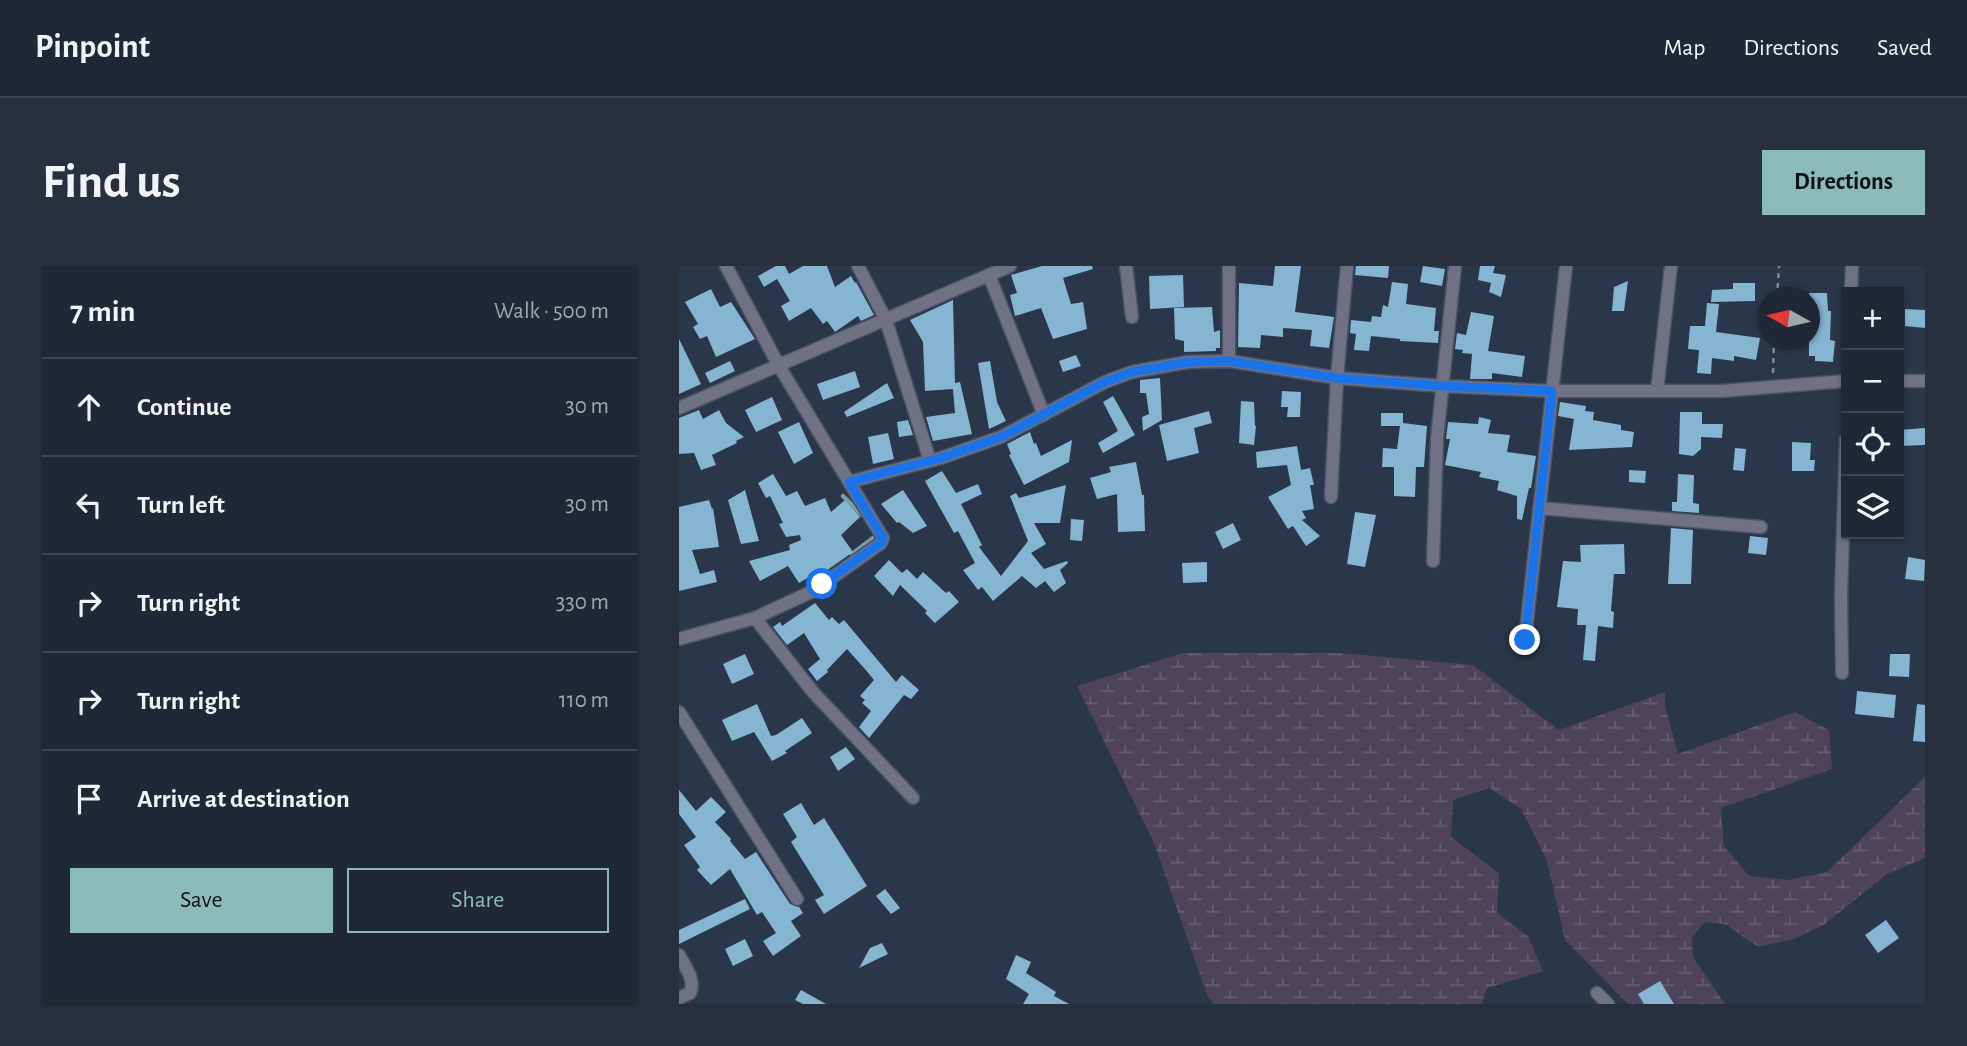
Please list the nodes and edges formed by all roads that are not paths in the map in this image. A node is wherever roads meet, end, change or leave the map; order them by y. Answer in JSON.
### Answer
{"nodes":[{"id":1,"x":726,"y":266,"type":"edge"},
{"id":2,"x":858,"y":266,"type":"edge"},
{"id":3,"x":1010,"y":266,"type":"edge"},
{"id":4,"x":1126,"y":266,"type":"edge"},
{"id":5,"x":1229,"y":266,"type":"edge"},
{"id":6,"x":1347,"y":266,"type":"edge"},
{"id":7,"x":1455,"y":266,"type":"edge"},
{"id":8,"x":1566,"y":266,"type":"edge"},
{"id":9,"x":1671,"y":266,"type":"edge"},
{"id":10,"x":1852,"y":266,"type":"edge"},
{"id":11,"x":989,"y":275,"type":"junction"},
{"id":12,"x":1851,"y":287,"type":"edge"},
{"id":13,"x":1132,"y":317,"type":"dead end"},
{"id":14,"x":886,"y":320,"type":"junction"},
{"id":15,"x":1229,"y":361,"type":"junction"},
{"id":16,"x":779,"y":366,"type":"junction"},
{"id":17,"x":1337,"y":378,"type":"junction"},
{"id":18,"x":1841,"y":381,"type":"edge"},
{"id":19,"x":1904,"y":381,"type":"edge"},
{"id":20,"x":1925,"y":381,"type":"edge"},
{"id":21,"x":1443,"y":386,"type":"junction"},
{"id":22,"x":1552,"y":391,"type":"junction"},
{"id":23,"x":1657,"y":391,"type":"junction"},
{"id":24,"x":679,"y":408,"type":"edge"},
{"id":25,"x":1044,"y":415,"type":"junction"},
{"id":26,"x":930,"y":461,"type":"junction"},
{"id":27,"x":1845,"y":476,"type":"edge"},
{"id":28,"x":849,"y":482,"type":"junction"},
{"id":29,"x":1331,"y":497,"type":"dead end"},
{"id":30,"x":1539,"y":508,"type":"junction"},
{"id":31,"x":1761,"y":527,"type":"dead end"},
{"id":32,"x":1433,"y":561,"type":"dead end"},
{"id":33,"x":755,"y":618,"type":"junction"},
{"id":34,"x":679,"y":639,"type":"edge"},
{"id":35,"x":1525,"y":640,"type":"dead end"},
{"id":36,"x":1842,"y":673,"type":"dead end"},
{"id":37,"x":679,"y":712,"type":"edge"},
{"id":38,"x":913,"y":798,"type":"dead end"},
{"id":39,"x":797,"y":899,"type":"dead end"},
{"id":40,"x":679,"y":955,"type":"edge"},
{"id":41,"x":1597,"y":993,"type":"dead end"},
{"id":42,"x":679,"y":998,"type":"edge"},
{"id":43,"x":1608,"y":1004,"type":"edge"}],
"edges":[{"from":1,"to":16,"type":"street"},
{"from":2,"to":14,"type":"street"},
{"from":3,"to":11,"type":"street"},
{"from":4,"to":13,"type":"street"},
{"from":5,"to":15,"type":"street"},
{"from":6,"to":17,"type":"street"},
{"from":7,"to":21,"type":"street"},
{"from":8,"to":22,"type":"street"},
{"from":9,"to":23,"type":"street"},
{"from":10,"to":12,"type":"street"},
{"from":11,"to":14,"type":"street"},
{"from":11,"to":25,"type":"street"},
{"from":14,"to":16,"type":"street"},
{"from":14,"to":26,"type":"street"},
{"from":15,"to":17,"type":"street"},
{"from":15,"to":25,"type":"street"},
{"from":16,"to":24,"type":"street"},
{"from":16,"to":28,"type":"street"},
{"from":17,"to":21,"type":"street"},
{"from":17,"to":29,"type":"street"},
{"from":18,"to":23,"type":"street"},
{"from":19,"to":20,"type":"street"},
{"from":21,"to":22,"type":"street"},
{"from":21,"to":32,"type":"street"},
{"from":22,"to":23,"type":"street"},
{"from":22,"to":30,"type":"street"},
{"from":25,"to":26,"type":"street"},
{"from":26,"to":28,"type":"street"},
{"from":27,"to":36,"type":"street"},
{"from":28,"to":33,"type":"street"},
{"from":30,"to":31,"type":"street"},
{"from":30,"to":35,"type":"street"},
{"from":33,"to":34,"type":"street"},
{"from":33,"to":38,"type":"street"},
{"from":37,"to":39,"type":"street"},
{"from":40,"to":42,"type":"street"},
{"from":41,"to":43,"type":"street"}]}
